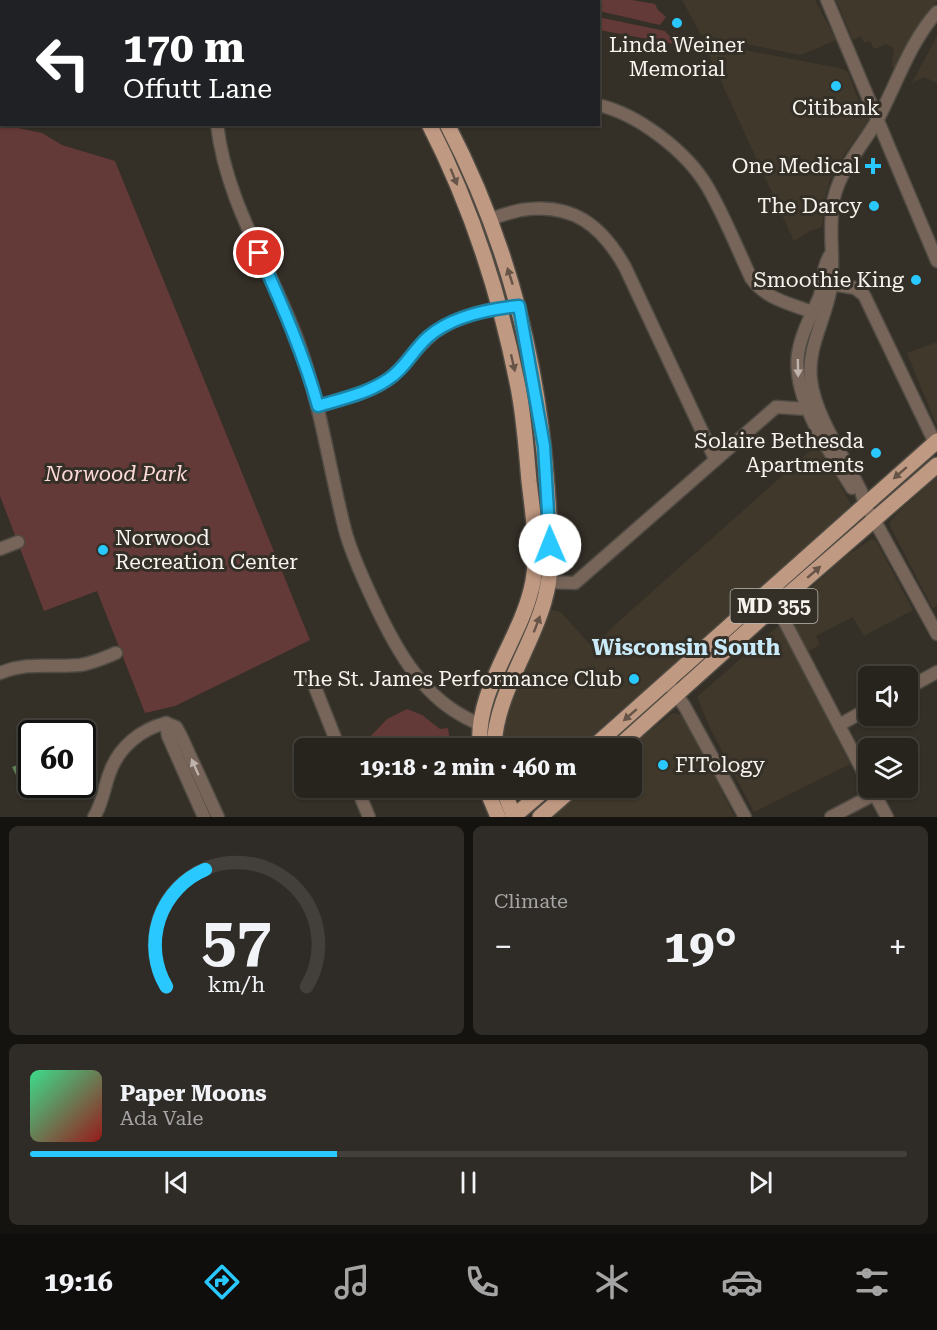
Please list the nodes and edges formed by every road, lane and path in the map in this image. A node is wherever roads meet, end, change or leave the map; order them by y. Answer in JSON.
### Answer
{"nodes":[{"id":1,"x":827,"y":0,"type":"edge"},
{"id":2,"x":937,"y":12,"type":"edge"},
{"id":3,"x":600,"y":106,"type":"edge"},
{"id":4,"x":877,"y":119,"type":"junction"},
{"id":5,"x":217,"y":126,"type":"edge"},
{"id":6,"x":430,"y":126,"type":"edge"},
{"id":7,"x":448,"y":126,"type":"edge"},
{"id":8,"x":489,"y":219,"type":"junction"},
{"id":9,"x":937,"y":261,"type":"edge"},
{"id":10,"x":827,"y":283,"type":"junction"},
{"id":11,"x":519,"y":306,"type":"junction"},
{"id":12,"x":501,"y":308,"type":"junction"},
{"id":13,"x":812,"y":312,"type":"junction"},
{"id":14,"x":801,"y":393,"type":"junction"},
{"id":15,"x":814,"y":396,"type":"junction"},
{"id":16,"x":318,"y":406,"type":"junction"},
{"id":17,"x":807,"y":409,"type":"junction"},
{"id":18,"x":936,"y":442,"type":"edge"},
{"id":19,"x":715,"y":459,"type":"junction"},
{"id":20,"x":937,"y":465,"type":"edge"},
{"id":21,"x":865,"y":504,"type":"junction"},
{"id":22,"x":874,"y":520,"type":"junction"},
{"id":23,"x":18,"y":542,"type":"dead end"},
{"id":24,"x":0,"y":549,"type":"edge"},
{"id":25,"x":535,"y":553,"type":"junction"},
{"id":26,"x":548,"y":582,"type":"junction"},
{"id":27,"x":531,"y":590,"type":"junction"},
{"id":28,"x":776,"y":605,"type":"junction"},
{"id":29,"x":937,"y":634,"type":"edge"},
{"id":30,"x":116,"y":652,"type":"dead end"},
{"id":31,"x":937,"y":672,"type":"edge"},
{"id":32,"x":0,"y":673,"type":"edge"},
{"id":33,"x":311,"y":676,"type":"dead end"},
{"id":34,"x":667,"y":682,"type":"junction"},
{"id":35,"x":918,"y":682,"type":"edge"},
{"id":36,"x":677,"y":696,"type":"junction"},
{"id":37,"x":858,"y":715,"type":"edge"},
{"id":38,"x":481,"y":725,"type":"junction"},
{"id":39,"x":839,"y":725,"type":"junction"},
{"id":40,"x":335,"y":738,"type":"edge"},
{"id":41,"x":480,"y":738,"type":"edge"},
{"id":42,"x":494,"y":738,"type":"edge"},
{"id":43,"x":603,"y":738,"type":"edge"},
{"id":44,"x":629,"y":738,"type":"edge"},
{"id":45,"x":858,"y":762,"type":"edge"},
{"id":46,"x":361,"y":798,"type":"edge"},
{"id":47,"x":490,"y":798,"type":"edge"},
{"id":48,"x":507,"y":798,"type":"edge"},
{"id":49,"x":536,"y":798,"type":"edge"},
{"id":50,"x":562,"y":798,"type":"edge"},
{"id":51,"x":862,"y":798,"type":"edge"},
{"id":52,"x":878,"y":798,"type":"edge"},
{"id":53,"x":210,"y":815,"type":"edge"},
{"id":54,"x":744,"y":816,"type":"edge"},
{"id":55,"x":94,"y":817,"type":"edge"},
{"id":56,"x":369,"y":817,"type":"edge"},
{"id":57,"x":498,"y":817,"type":"edge"},
{"id":58,"x":514,"y":817,"type":"edge"},
{"id":59,"x":540,"y":817,"type":"edge"},
{"id":60,"x":831,"y":817,"type":"edge"},
{"id":61,"x":887,"y":817,"type":"edge"}],
"edges":[{"from":1,"to":4,"type":"street"},
{"from":2,"to":4,"type":"street"},
{"from":3,"to":13,"type":"street"},
{"from":4,"to":9,"type":"street"},
{"from":4,"to":10,"type":"street"},
{"from":5,"to":16,"type":"street"},
{"from":6,"to":12,"type":"main road","one_way":true},
{"from":7,"to":8,"type":"main road"},
{"from":11,"to":8,"type":"main road","one_way":true},
{"from":8,"to":19,"type":"street"},
{"from":10,"to":13,"type":"street"},
{"from":10,"to":15,"type":"street"},
{"from":10,"to":18,"type":"street"},
{"from":11,"to":12,"type":"street"},
{"from":11,"to":26,"type":"main road"},
{"from":12,"to":16,"type":"street"},
{"from":12,"to":25,"type":"main road","one_way":true},
{"from":13,"to":14,"type":"street","one_way":true},
{"from":14,"to":15,"type":"street"},
{"from":14,"to":17,"type":"street"},
{"from":15,"to":21,"type":"street"},
{"from":16,"to":38,"type":"street"},
{"from":17,"to":19,"type":"street"},
{"from":17,"to":21,"type":"street"},
{"from":18,"to":21,"type":"main road","number":"MD 355","one_way":true},
{"from":19,"to":26,"type":"street"},
{"from":20,"to":22,"type":"main road","number":"MD 355"},
{"from":21,"to":22,"type":"street"},
{"from":21,"to":34,"type":"main road","number":"MD 355"},
{"from":28,"to":22,"type":"main road","number":"MD 355","one_way":true},
{"from":22,"to":29,"type":"street"},
{"from":23,"to":24,"type":"street"},
{"from":25,"to":26,"type":"main road"},
{"from":25,"to":27,"type":"main road"},
{"from":26,"to":27,"type":"street"},
{"from":42,"to":26,"type":"main road","one_way":true},
{"from":27,"to":38,"type":"main road"},
{"from":28,"to":36,"type":"main road","number":"MD 355"},
{"from":28,"to":39,"type":"street"},
{"from":30,"to":32,"type":"street"},
{"from":31,"to":35,"type":"street"},
{"from":33,"to":40,"type":"street"},
{"from":34,"to":36,"type":"street"},
{"from":34,"to":43,"type":"main road","number":"MD 355","one_way":true},
{"from":36,"to":44,"type":"main road","number":"MD 355"},
{"from":36,"to":54,"type":"street"},
{"from":37,"to":39,"type":"street"},
{"from":38,"to":41,"type":"main road"},
{"from":39,"to":45,"type":"street"},
{"from":46,"to":56,"type":"street"},
{"from":47,"to":57,"type":"main road"},
{"from":48,"to":58,"type":"main road"},
{"from":49,"to":58,"type":"main road"},
{"from":50,"to":59,"type":"main road"},
{"from":51,"to":60,"type":"street"},
{"from":52,"to":61,"type":"street"},
{"from":53,"to":55,"type":"street"}]}
